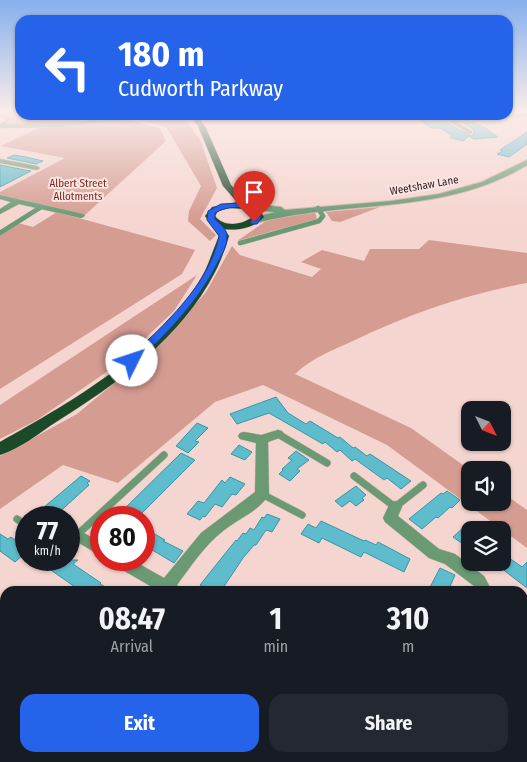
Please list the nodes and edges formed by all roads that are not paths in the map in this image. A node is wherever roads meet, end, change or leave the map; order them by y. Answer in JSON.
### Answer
{"nodes":[{"id":1,"x":210,"y":148,"type":"edge"},
{"id":2,"x":0,"y":161,"type":"edge"},
{"id":3,"x":527,"y":162,"type":"edge"},
{"id":4,"x":37,"y":168,"type":"dead end"},
{"id":5,"x":227,"y":186,"type":"junction"},
{"id":6,"x":0,"y":197,"type":"edge"},
{"id":7,"x":18,"y":201,"type":"junction"},
{"id":8,"x":248,"y":206,"type":"junction"},
{"id":9,"x":41,"y":207,"type":"junction"},
{"id":10,"x":318,"y":208,"type":"junction"},
{"id":11,"x":294,"y":211,"type":"junction"},
{"id":12,"x":0,"y":212,"type":"edge"},
{"id":13,"x":211,"y":212,"type":"junction"},
{"id":14,"x":81,"y":216,"type":"dead end"},
{"id":15,"x":254,"y":222,"type":"junction"},
{"id":16,"x":215,"y":223,"type":"junction"},
{"id":17,"x":0,"y":232,"type":"edge"},
{"id":18,"x":240,"y":243,"type":"dead end"},
{"id":19,"x":222,"y":247,"type":"junction"},
{"id":20,"x":278,"y":434,"type":"joint"},
{"id":21,"x":244,"y":436,"type":"dead end"},
{"id":22,"x":262,"y":440,"type":"junction"},
{"id":23,"x":0,"y":449,"type":"edge"},
{"id":24,"x":164,"y":455,"type":"dead end"},
{"id":25,"x":327,"y":463,"type":"dead end"},
{"id":26,"x":354,"y":476,"type":"dead end"},
{"id":27,"x":423,"y":485,"type":"dead end"},
{"id":28,"x":262,"y":494,"type":"junction"},
{"id":29,"x":394,"y":507,"type":"junction"},
{"id":30,"x":302,"y":515,"type":"dead end"},
{"id":31,"x":80,"y":527,"type":"edge"},
{"id":32,"x":138,"y":571,"type":"edge"},
{"id":33,"x":164,"y":586,"type":"edge"},
{"id":34,"x":171,"y":586,"type":"edge"},
{"id":35,"x":481,"y":586,"type":"edge"}],
"edges":[{"from":1,"to":5,"type":"highway"},
{"from":2,"to":4,"type":"street"},
{"from":3,"to":10,"type":"street","name":"Weetshaw Lane"},
{"from":5,"to":8,"type":"highway"},
{"from":5,"to":13,"type":"highway"},
{"from":6,"to":7,"type":"street"},
{"from":7,"to":9,"type":"street"},
{"from":7,"to":12,"type":"street"},
{"from":8,"to":11,"type":"street","name":"Weetshaw Lane"},
{"from":8,"to":13,"type":"highway"},
{"from":8,"to":15,"type":"highway"},
{"from":9,"to":14,"type":"street"},
{"from":9,"to":17,"type":"lane"},
{"from":10,"to":11,"type":"street","name":"Weetshaw Lane"},
{"from":10,"to":18,"type":"lane"},
{"from":11,"to":15,"type":"street","name":"Weetshaw Lane"},
{"from":13,"to":16,"type":"highway"},
{"from":15,"to":16,"type":"highway"},
{"from":15,"to":19,"type":"highway"},
{"from":16,"to":19,"type":"highway"},
{"from":19,"to":23,"type":"highway"},
{"from":20,"to":22,"type":"street"},
{"from":20,"to":25,"type":"lane"},
{"from":21,"to":22,"type":"street"},
{"from":22,"to":28,"type":"street"},
{"from":24,"to":31,"type":"lane"},
{"from":26,"to":29,"type":"lane"},
{"from":27,"to":29,"type":"lane"},
{"from":28,"to":30,"type":"lane"},
{"from":28,"to":34,"type":"street"},
{"from":29,"to":35,"type":"street"},
{"from":32,"to":33,"type":"street"}]}
